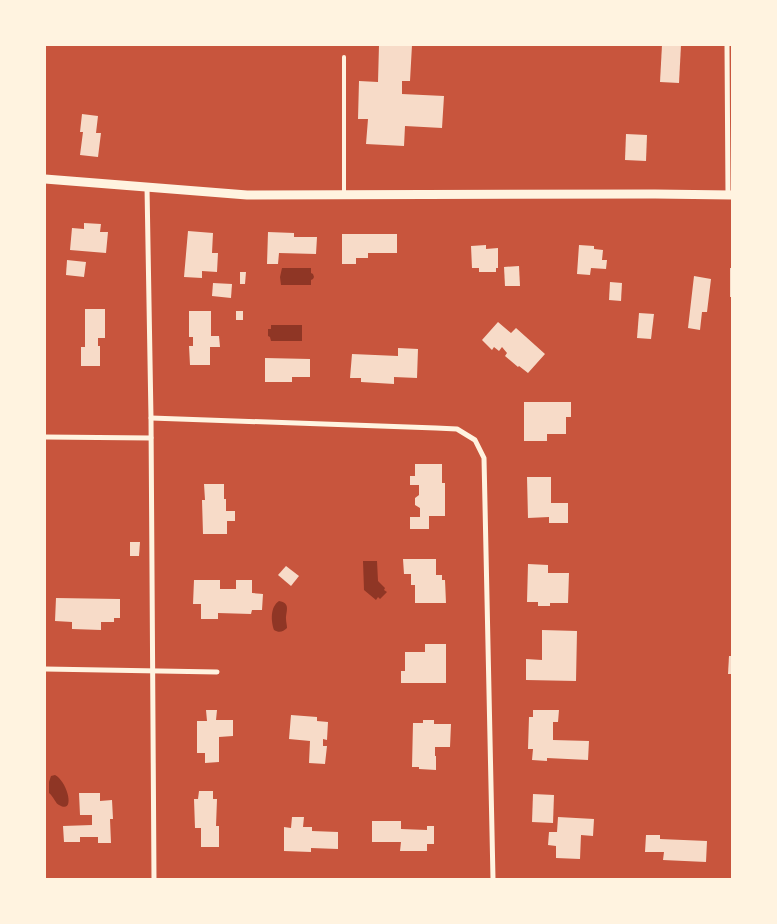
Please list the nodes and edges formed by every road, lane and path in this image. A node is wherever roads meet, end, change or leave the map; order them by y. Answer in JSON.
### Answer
{"nodes":[{"id":1,"x":727,"y":45,"type":"edge"},
{"id":2,"x":344,"y":57,"type":"dead end"},
{"id":3,"x":45,"y":179,"type":"edge"},
{"id":4,"x":147,"y":187,"type":"junction"},
{"id":5,"x":344,"y":195,"type":"junction"},
{"id":6,"x":730,"y":195,"type":"edge"},
{"id":7,"x":151,"y":418,"type":"junction"},
{"id":8,"x":45,"y":436,"type":"edge"},
{"id":9,"x":151,"y":438,"type":"junction"},
{"id":10,"x":45,"y":669,"type":"edge"},
{"id":11,"x":152,"y":671,"type":"junction"},
{"id":12,"x":217,"y":672,"type":"dead end"},
{"id":13,"x":154,"y":879,"type":"edge"},
{"id":14,"x":493,"y":879,"type":"edge"}],
"edges":[{"from":1,"to":6,"type":"street"},
{"from":2,"to":5,"type":"lane"},
{"from":3,"to":4,"type":"street"},
{"from":4,"to":5,"type":"street"},
{"from":4,"to":7,"type":"street"},
{"from":5,"to":6,"type":"street"},
{"from":7,"to":9,"type":"street"},
{"from":7,"to":14,"type":"street"},
{"from":8,"to":9,"type":"street"},
{"from":9,"to":11,"type":"street"},
{"from":10,"to":11,"type":"street"},
{"from":11,"to":12,"type":"street"},
{"from":11,"to":13,"type":"street"}]}
